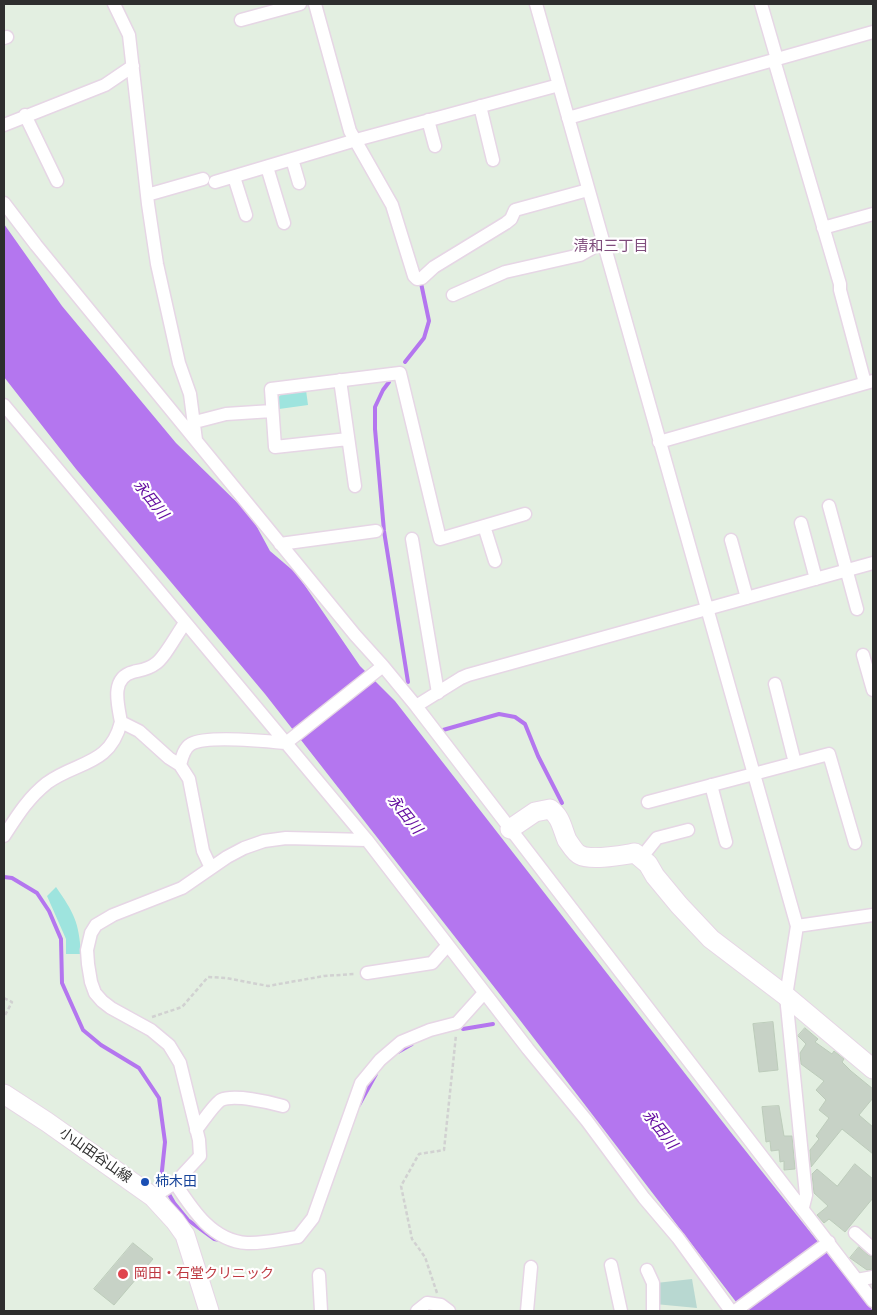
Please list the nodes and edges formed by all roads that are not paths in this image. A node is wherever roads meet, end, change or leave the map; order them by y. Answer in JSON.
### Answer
{"nodes":[{"id":1,"x":114,"y":4,"type":"edge"},
{"id":2,"x":300,"y":4,"type":"edge"},
{"id":3,"x":315,"y":4,"type":"edge"},
{"id":4,"x":536,"y":4,"type":"edge"},
{"id":5,"x":760,"y":4,"type":"edge"},
{"id":6,"x":241,"y":20,"type":"dead end"},
{"id":7,"x":873,"y":32,"type":"edge"},
{"id":8,"x":775,"y":60,"type":"junction"},
{"id":9,"x":133,"y":66,"type":"junction"},
{"id":10,"x":558,"y":85,"type":"junction"},
{"id":11,"x":480,"y":106,"type":"junction"},
{"id":12,"x":26,"y":115,"type":"junction"},
{"id":13,"x":568,"y":118,"type":"junction"},
{"id":14,"x":428,"y":120,"type":"junction"},
{"id":15,"x":4,"y":125,"type":"edge"},
{"id":16,"x":356,"y":140,"type":"junction"},
{"id":17,"x":434,"y":146,"type":"dead end"},
{"id":18,"x":292,"y":159,"type":"junction"},
{"id":19,"x":494,"y":160,"type":"dead end"},
{"id":20,"x":267,"y":167,"type":"junction"},
{"id":21,"x":234,"y":177,"type":"junction"},
{"id":22,"x":203,"y":179,"type":"dead end"},
{"id":23,"x":57,"y":181,"type":"dead end"},
{"id":24,"x":215,"y":182,"type":"dead end"},
{"id":25,"x":299,"y":183,"type":"dead end"},
{"id":26,"x":588,"y":190,"type":"junction"},
{"id":27,"x":147,"y":195,"type":"junction"},
{"id":28,"x":4,"y":203,"type":"edge"},
{"id":29,"x":873,"y":214,"type":"edge"},
{"id":30,"x":246,"y":215,"type":"dead end"},
{"id":31,"x":284,"y":223,"type":"dead end"},
{"id":32,"x":823,"y":228,"type":"junction"},
{"id":33,"x":603,"y":242,"type":"junction"},
{"id":34,"x":453,"y":295,"type":"dead end"},
{"id":35,"x":340,"y":380,"type":"junction"},
{"id":36,"x":869,"y":382,"type":"edge"},
{"id":37,"x":4,"y":404,"type":"edge"},
{"id":38,"x":272,"y":411,"type":"junction"},
{"id":39,"x":194,"y":422,"type":"junction"},
{"id":40,"x":348,"y":439,"type":"junction"},
{"id":41,"x":196,"y":440,"type":"junction"},
{"id":42,"x":659,"y":442,"type":"junction"},
{"id":43,"x":355,"y":486,"type":"dead end"},
{"id":44,"x":829,"y":506,"type":"dead end"},
{"id":45,"x":525,"y":514,"type":"dead end"},
{"id":46,"x":801,"y":523,"type":"dead end"},
{"id":47,"x":484,"y":526,"type":"junction"},
{"id":48,"x":376,"y":531,"type":"dead end"},
{"id":49,"x":412,"y":540,"type":"dead end"},
{"id":50,"x":732,"y":540,"type":"dead end"},
{"id":51,"x":280,"y":544,"type":"junction"},
{"id":52,"x":496,"y":561,"type":"dead end"},
{"id":53,"x":873,"y":563,"type":"edge"},
{"id":54,"x":847,"y":571,"type":"junction"},
{"id":55,"x":816,"y":579,"type":"junction"},
{"id":56,"x":748,"y":598,"type":"junction"},
{"id":57,"x":706,"y":609,"type":"junction"},
{"id":58,"x":857,"y":609,"type":"dead end"},
{"id":59,"x":185,"y":622,"type":"junction"},
{"id":60,"x":863,"y":655,"type":"dead end"},
{"id":61,"x":383,"y":666,"type":"junction"},
{"id":62,"x":775,"y":684,"type":"dead end"},
{"id":63,"x":873,"y":690,"type":"edge"},
{"id":64,"x":438,"y":692,"type":"junction"},
{"id":65,"x":416,"y":706,"type":"junction"},
{"id":66,"x":121,"y":722,"type":"junction"},
{"id":67,"x":286,"y":743,"type":"junction"},
{"id":68,"x":795,"y":763,"type":"junction"},
{"id":69,"x":180,"y":765,"type":"junction"},
{"id":70,"x":753,"y":774,"type":"junction"},
{"id":71,"x":711,"y":785,"type":"junction"},
{"id":72,"x":648,"y":802,"type":"dead end"},
{"id":73,"x":510,"y":828,"type":"junction"},
{"id":74,"x":688,"y":830,"type":"dead end"},
{"id":75,"x":4,"y":836,"type":"edge"},
{"id":76,"x":366,"y":840,"type":"junction"},
{"id":77,"x":726,"y":842,"type":"dead end"},
{"id":78,"x":855,"y":843,"type":"dead end"},
{"id":79,"x":641,"y":858,"type":"junction"},
{"id":80,"x":211,"y":868,"type":"junction"},
{"id":81,"x":873,"y":915,"type":"edge"},
{"id":82,"x":797,"y":926,"type":"junction"},
{"id":83,"x":447,"y":946,"type":"junction"},
{"id":84,"x":368,"y":974,"type":"road end"},
{"id":85,"x":484,"y":993,"type":"junction"},
{"id":86,"x":786,"y":996,"type":"junction"},
{"id":87,"x":873,"y":1069,"type":"edge"},
{"id":88,"x":4,"y":1094,"type":"edge"},
{"id":89,"x":283,"y":1106,"type":"dead end"},
{"id":90,"x":196,"y":1130,"type":"junction"},
{"id":91,"x":174,"y":1183,"type":"junction"},
{"id":92,"x":156,"y":1195,"type":"junction"},
{"id":93,"x":803,"y":1207,"type":"junction"},
{"id":94,"x":855,"y":1233,"type":"dead end"},
{"id":95,"x":827,"y":1243,"type":"junction"},
{"id":96,"x":873,"y":1249,"type":"edge"},
{"id":97,"x":611,"y":1265,"type":"dead end"},
{"id":98,"x":531,"y":1267,"type":"dead end"},
{"id":99,"x":647,"y":1270,"type":"dead end"},
{"id":100,"x":319,"y":1275,"type":"dead end"},
{"id":101,"x":873,"y":1277,"type":"edge"},
{"id":102,"x":857,"y":1280,"type":"junction"},
{"id":103,"x":873,"y":1300,"type":"edge"},
{"id":104,"x":445,"y":1308,"type":"edge"},
{"id":105,"x":209,"y":1311,"type":"edge"},
{"id":106,"x":321,"y":1311,"type":"edge"},
{"id":107,"x":417,"y":1311,"type":"edge"},
{"id":108,"x":527,"y":1311,"type":"edge"},
{"id":109,"x":621,"y":1311,"type":"edge"},
{"id":110,"x":653,"y":1311,"type":"edge"},
{"id":111,"x":734,"y":1311,"type":"edge"}],
"edges":[{"from":1,"to":9,"type":"street"},
{"from":2,"to":6,"type":"street"},
{"from":3,"to":16,"type":"street"},
{"from":4,"to":10,"type":"street"},
{"from":5,"to":8,"type":"street"},
{"from":7,"to":8,"type":"street"},
{"from":8,"to":13,"type":"street"},
{"from":8,"to":32,"type":"street"},
{"from":9,"to":12,"type":"street"},
{"from":9,"to":27,"type":"street"},
{"from":10,"to":11,"type":"street"},
{"from":10,"to":13,"type":"street"},
{"from":11,"to":14,"type":"street"},
{"from":11,"to":19,"type":"street"},
{"from":12,"to":15,"type":"street"},
{"from":12,"to":23,"type":"street"},
{"from":13,"to":26,"type":"street"},
{"from":14,"to":16,"type":"street"},
{"from":14,"to":17,"type":"street"},
{"from":16,"to":18,"type":"street"},
{"from":16,"to":26,"type":"street"},
{"from":18,"to":20,"type":"street"},
{"from":18,"to":25,"type":"street"},
{"from":20,"to":21,"type":"street"},
{"from":20,"to":31,"type":"street"},
{"from":21,"to":24,"type":"street"},
{"from":21,"to":30,"type":"street"},
{"from":22,"to":27,"type":"street"},
{"from":26,"to":33,"type":"street"},
{"from":27,"to":39,"type":"street"},
{"from":28,"to":41,"type":"street"},
{"from":29,"to":32,"type":"street"},
{"from":32,"to":36,"type":"street"},
{"from":33,"to":34,"type":"street"},
{"from":33,"to":42,"type":"street"},
{"from":35,"to":38,"type":"street"},
{"from":35,"to":40,"type":"street"},
{"from":35,"to":47,"type":"street"},
{"from":36,"to":42,"type":"street"},
{"from":37,"to":59,"type":"street"},
{"from":38,"to":39,"type":"street"},
{"from":38,"to":40,"type":"street"},
{"from":39,"to":41,"type":"street"},
{"from":40,"to":43,"type":"street"},
{"from":41,"to":51,"type":"street"},
{"from":42,"to":57,"type":"street"},
{"from":44,"to":54,"type":"street"},
{"from":45,"to":47,"type":"street"},
{"from":46,"to":55,"type":"street"},
{"from":47,"to":52,"type":"street"},
{"from":48,"to":51,"type":"street"},
{"from":49,"to":64,"type":"street"},
{"from":50,"to":56,"type":"street"},
{"from":51,"to":61,"type":"street"},
{"from":53,"to":54,"type":"street"},
{"from":54,"to":55,"type":"street"},
{"from":54,"to":58,"type":"street"},
{"from":55,"to":56,"type":"street"},
{"from":56,"to":57,"type":"street"},
{"from":57,"to":64,"type":"street"},
{"from":57,"to":70,"type":"street"},
{"from":59,"to":66,"type":"street"},
{"from":59,"to":67,"type":"street"},
{"from":60,"to":63,"type":"street"},
{"from":61,"to":65,"type":"street"},
{"from":61,"to":67,"type":"street"},
{"from":62,"to":68,"type":"street"},
{"from":64,"to":65,"type":"street"},
{"from":65,"to":73,"type":"street"},
{"from":66,"to":69,"type":"street"},
{"from":66,"to":75,"type":"street"},
{"from":67,"to":69,"type":"street"},
{"from":67,"to":76,"type":"street"},
{"from":68,"to":70,"type":"street"},
{"from":68,"to":78,"type":"street"},
{"from":69,"to":80,"type":"street"},
{"from":70,"to":71,"type":"street"},
{"from":70,"to":82,"type":"street"},
{"from":71,"to":72,"type":"street"},
{"from":71,"to":77,"type":"street"},
{"from":73,"to":79,"type":"street"},
{"from":73,"to":93,"type":"street"},
{"from":74,"to":79,"type":"street"},
{"from":76,"to":80,"type":"street"},
{"from":76,"to":83,"type":"street"},
{"from":79,"to":86,"type":"street"},
{"from":80,"to":90,"type":"street"},
{"from":81,"to":82,"type":"street"},
{"from":82,"to":86,"type":"street"},
{"from":83,"to":84,"type":"street"},
{"from":83,"to":85,"type":"street"},
{"from":85,"to":91,"type":"street"},
{"from":85,"to":111,"type":"street"},
{"from":86,"to":87,"type":"street"},
{"from":86,"to":93,"type":"street"},
{"from":88,"to":92,"type":"street","name":"小山田谷山線"},
{"from":89,"to":90,"type":"street"},
{"from":90,"to":91,"type":"street"},
{"from":91,"to":92,"type":"street"},
{"from":92,"to":105,"type":"street","name":"小山田谷山線"},
{"from":93,"to":95,"type":"street"},
{"from":94,"to":96,"type":"street"},
{"from":95,"to":102,"type":"street"},
{"from":95,"to":111,"type":"street"},
{"from":97,"to":109,"type":"street"},
{"from":98,"to":108,"type":"street"},
{"from":99,"to":110,"type":"street"},
{"from":100,"to":106,"type":"street"},
{"from":101,"to":102,"type":"street"},
{"from":102,"to":103,"type":"street"},
{"from":104,"to":107,"type":"street"}]}
